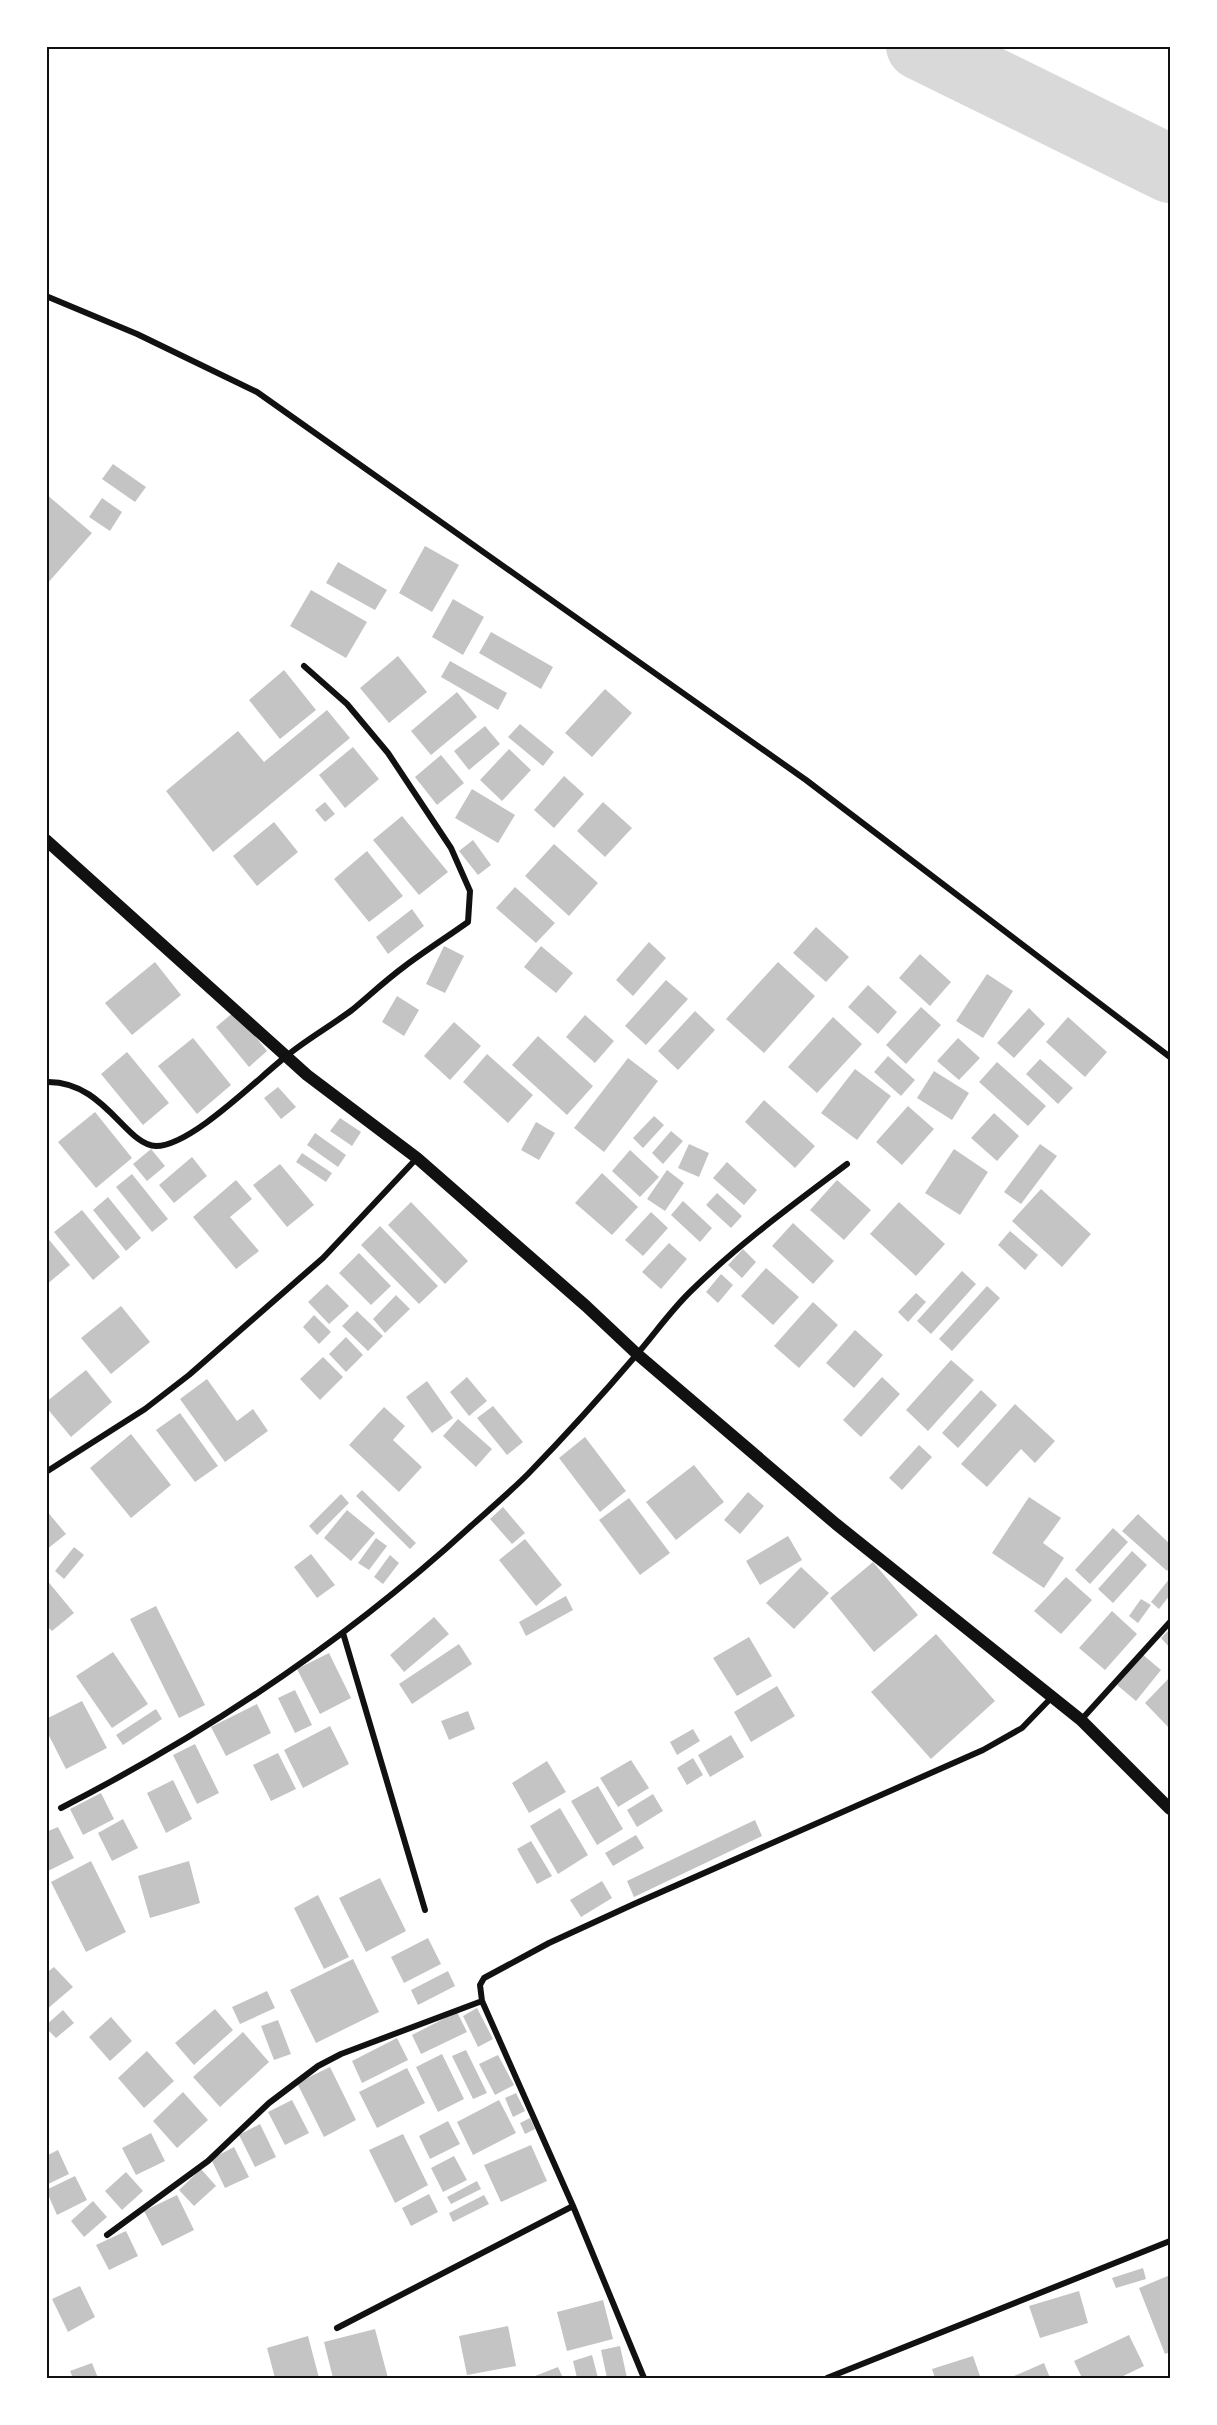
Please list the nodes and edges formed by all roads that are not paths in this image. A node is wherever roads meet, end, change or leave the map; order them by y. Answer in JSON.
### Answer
{"nodes":[{"id":1,"x":46,"y":296,"type":"edge"},
{"id":2,"x":304,"y":666,"type":"dead end"},
{"id":3,"x":46,"y":840,"type":"edge"},
{"id":4,"x":288,"y":1055,"type":"junction"},
{"id":5,"x":1170,"y":1057,"type":"edge"},
{"id":6,"x":46,"y":1082,"type":"edge"},
{"id":7,"x":417,"y":1158,"type":"junction"},
{"id":8,"x":847,"y":1164,"type":"dead end"},
{"id":9,"x":637,"y":1354,"type":"junction"},
{"id":10,"x":46,"y":1472,"type":"edge"},
{"id":11,"x":1170,"y":1622,"type":"edge"},
{"id":12,"x":343,"y":1633,"type":"junction"},
{"id":13,"x":1052,"y":1697,"type":"junction"},
{"id":14,"x":1081,"y":1720,"type":"junction"},
{"id":15,"x":61,"y":1808,"type":"dead end"},
{"id":16,"x":1170,"y":1809,"type":"edge"},
{"id":17,"x":425,"y":1910,"type":"dead end"},
{"id":18,"x":482,"y":2001,"type":"junction"},
{"id":19,"x":573,"y":2206,"type":"junction"},
{"id":20,"x":107,"y":2235,"type":"dead end"},
{"id":21,"x":1170,"y":2241,"type":"edge"},
{"id":22,"x":337,"y":2328,"type":"dead end"},
{"id":23,"x":644,"y":2379,"type":"edge"},
{"id":24,"x":827,"y":2379,"type":"edge"}],
"edges":[{"from":1,"to":5,"type":"street"},
{"from":2,"to":4,"type":"street"},
{"from":3,"to":4,"type":"main road"},
{"from":4,"to":6,"type":"street"},
{"from":4,"to":7,"type":"main road"},
{"from":7,"to":9,"type":"main road"},
{"from":7,"to":10,"type":"street"},
{"from":8,"to":9,"type":"street"},
{"from":9,"to":12,"type":"street"},
{"from":9,"to":13,"type":"main road"},
{"from":11,"to":14,"type":"street"},
{"from":12,"to":15,"type":"street"},
{"from":12,"to":17,"type":"street"},
{"from":13,"to":14,"type":"main road"},
{"from":13,"to":18,"type":"street"},
{"from":14,"to":16,"type":"main road"},
{"from":18,"to":19,"type":"street"},
{"from":18,"to":20,"type":"street"},
{"from":19,"to":22,"type":"street"},
{"from":19,"to":23,"type":"street"},
{"from":21,"to":24,"type":"street"}]}
